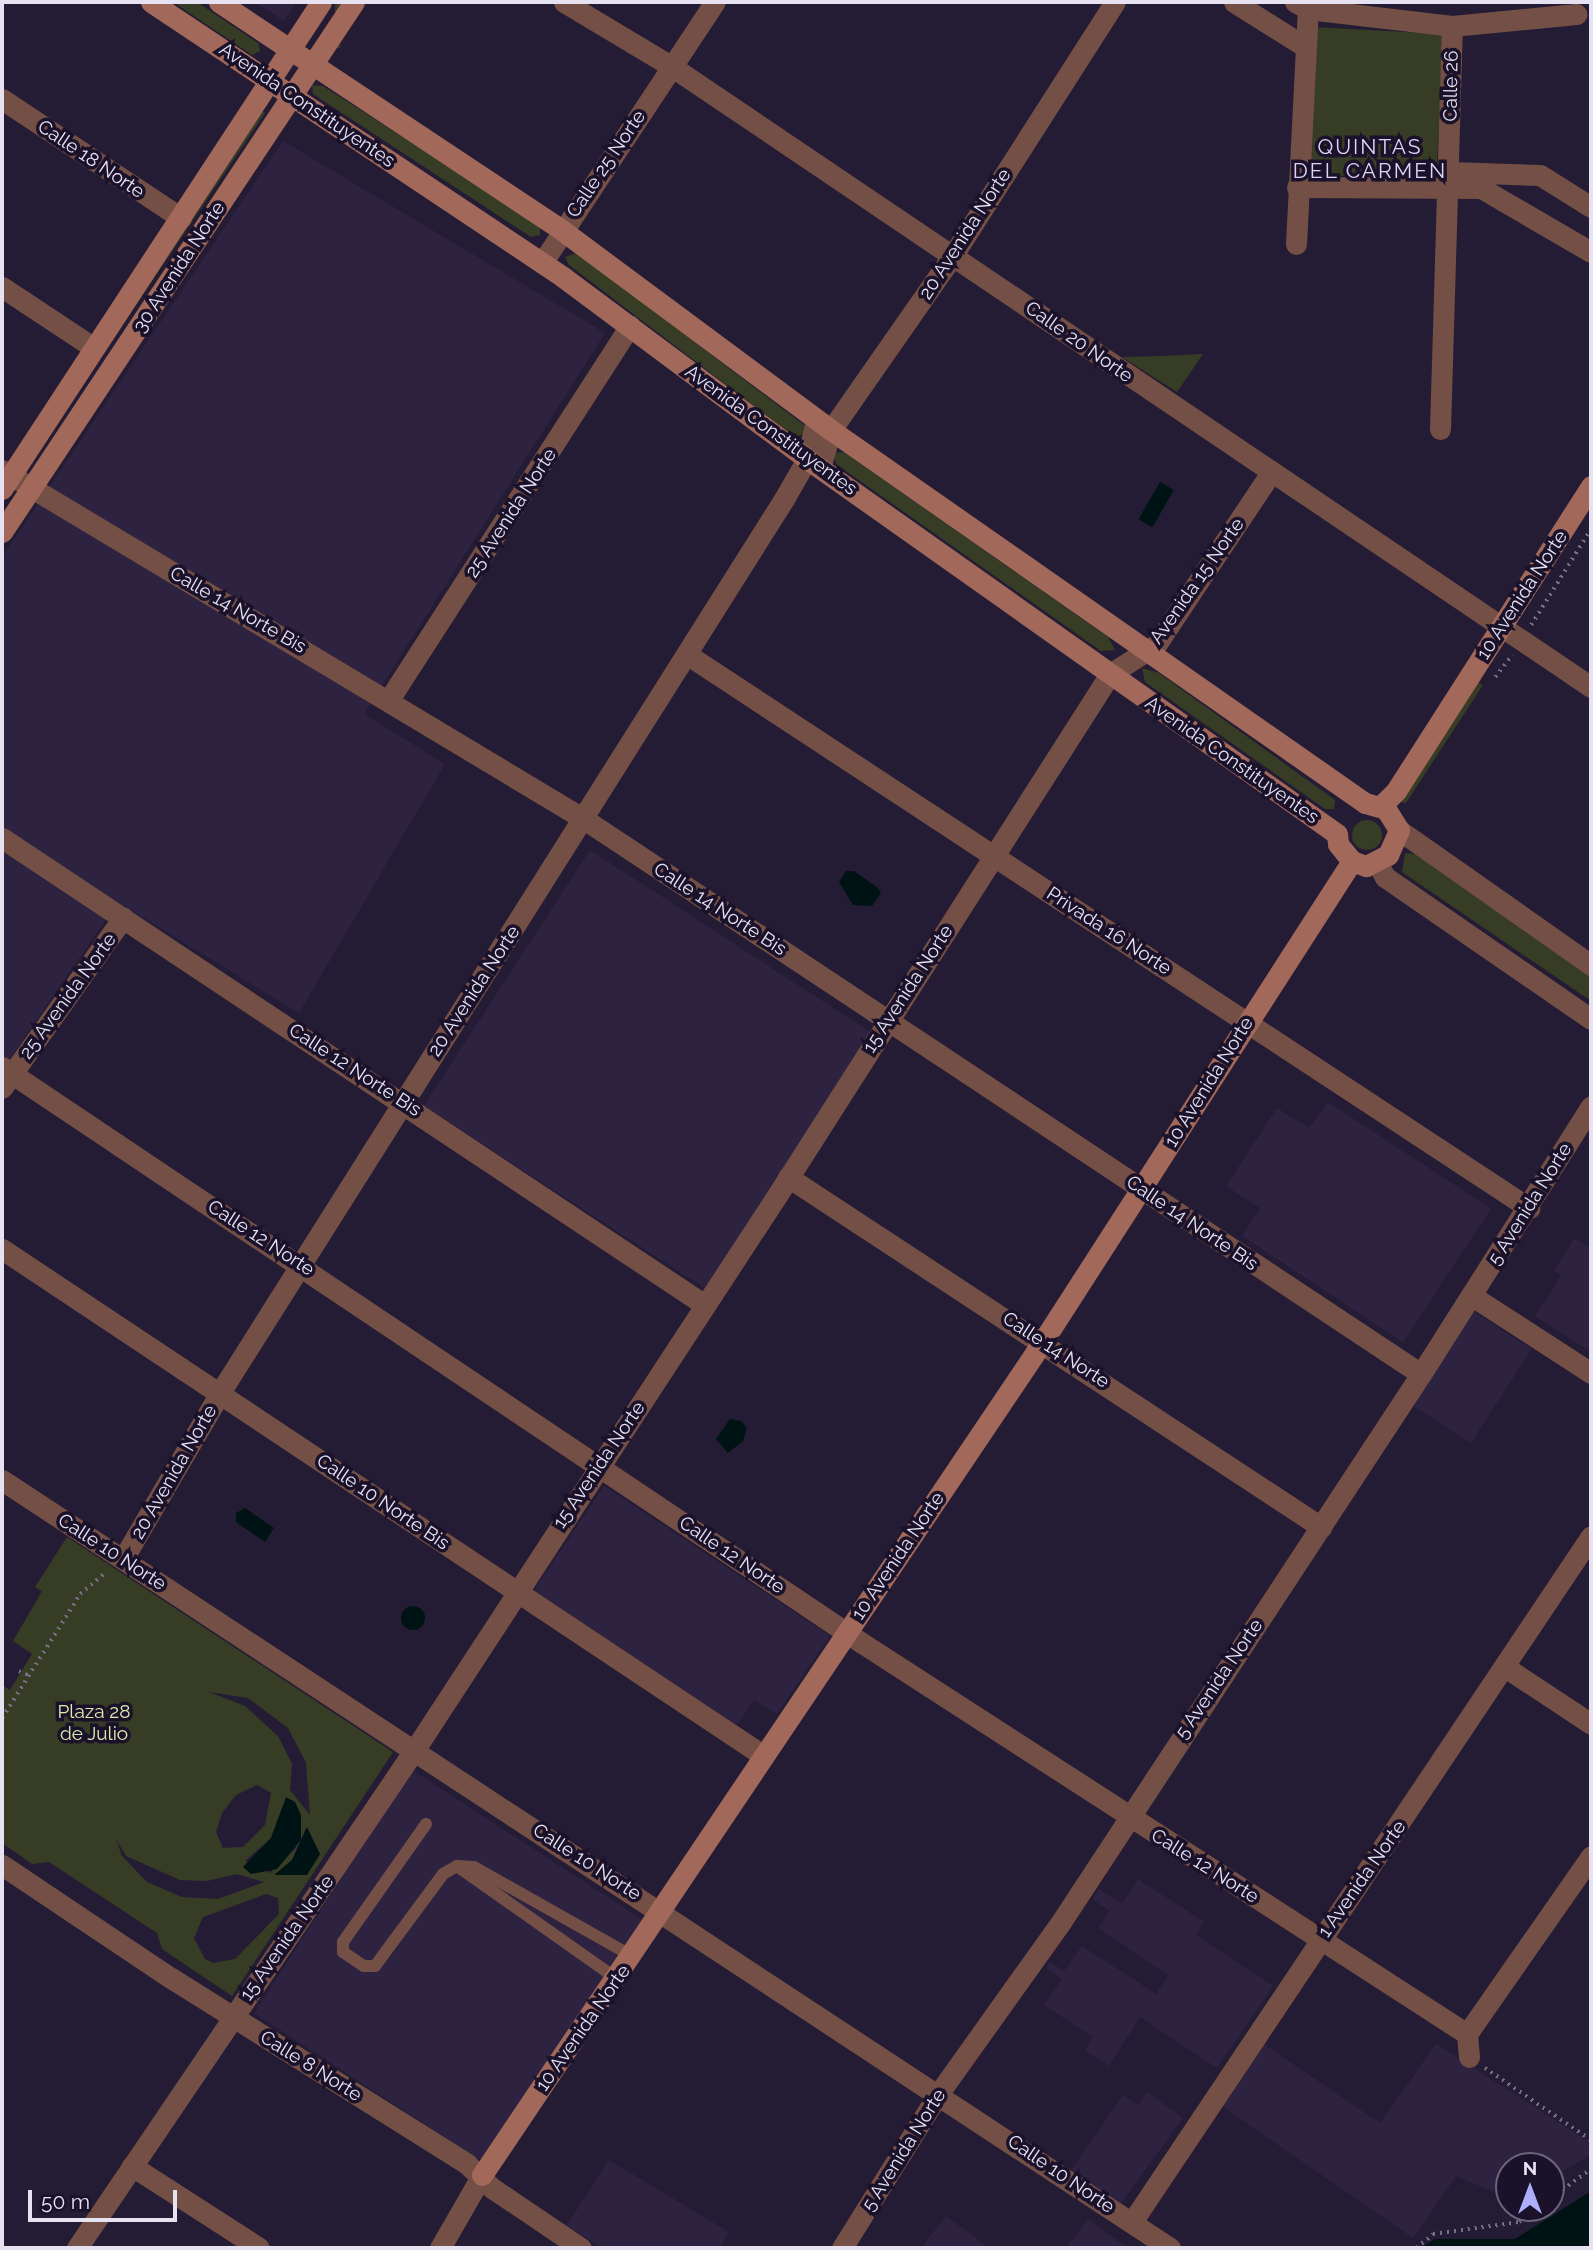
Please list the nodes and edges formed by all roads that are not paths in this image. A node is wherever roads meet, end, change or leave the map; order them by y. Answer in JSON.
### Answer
{"nodes":[{"id":1,"x":150,"y":2,"type":"edge"},
{"id":2,"x":219,"y":2,"type":"edge"},
{"id":3,"x":321,"y":2,"type":"edge"},
{"id":4,"x":354,"y":2,"type":"edge"},
{"id":5,"x":564,"y":2,"type":"edge"},
{"id":6,"x":715,"y":2,"type":"edge"},
{"id":7,"x":1115,"y":2,"type":"edge"},
{"id":8,"x":1234,"y":2,"type":"edge"},
{"id":9,"x":1559,"y":2,"type":"edge"},
{"id":10,"x":1301,"y":6,"type":"edge"},
{"id":11,"x":1584,"y":19,"type":"edge"},
{"id":12,"x":1452,"y":26,"type":"junction"},
{"id":13,"x":1304,"y":46,"type":"junction"},
{"id":14,"x":289,"y":49,"type":"junction"},
{"id":15,"x":311,"y":64,"type":"junction"},
{"id":16,"x":671,"y":66,"type":"junction"},
{"id":17,"x":269,"y":80,"type":"junction"},
{"id":18,"x":290,"y":94,"type":"junction"},
{"id":19,"x":2,"y":99,"type":"edge"},
{"id":20,"x":1449,"y":180,"type":"junction"},
{"id":21,"x":1297,"y":187,"type":"junction"},
{"id":22,"x":1591,"y":207,"type":"edge"},
{"id":23,"x":181,"y":218,"type":"junction"},
{"id":24,"x":562,"y":230,"type":"junction"},
{"id":25,"x":1296,"y":244,"type":"dead end"},
{"id":26,"x":1591,"y":252,"type":"edge"},
{"id":27,"x":953,"y":255,"type":"junction"},
{"id":28,"x":542,"y":263,"type":"junction"},
{"id":29,"x":2,"y":287,"type":"edge"},
{"id":30,"x":630,"y":326,"type":"junction"},
{"id":31,"x":94,"y":348,"type":"junction"},
{"id":32,"x":824,"y":425,"type":"junction"},
{"id":33,"x":1440,"y":429,"type":"dead end"},
{"id":34,"x":814,"y":463,"type":"junction"},
{"id":35,"x":1270,"y":474,"type":"junction"},
{"id":36,"x":5,"y":478,"type":"edge"},
{"id":37,"x":32,"y":486,"type":"junction"},
{"id":38,"x":1591,"y":486,"type":"edge"},
{"id":39,"x":2,"y":533,"type":"edge"},
{"id":40,"x":1502,"y":629,"type":"junction"},
{"id":41,"x":1147,"y":651,"type":"junction"},
{"id":42,"x":688,"y":655,"type":"junction"},
{"id":43,"x":1110,"y":674,"type":"junction"},
{"id":44,"x":1591,"y":687,"type":"edge"},
{"id":45,"x":390,"y":698,"type":"junction"},
{"id":46,"x":1381,"y":806,"type":"junction"},
{"id":47,"x":584,"y":819,"type":"junction"},
{"id":48,"x":1399,"y":830,"type":"junction"},
{"id":49,"x":2,"y":838,"type":"edge"},
{"id":50,"x":993,"y":856,"type":"junction"},
{"id":51,"x":1352,"y":861,"type":"junction"},
{"id":52,"x":1378,"y":864,"type":"junction"},
{"id":53,"x":123,"y":918,"type":"junction"},
{"id":54,"x":1591,"y":965,"type":"edge"},
{"id":55,"x":1591,"y":1019,"type":"edge"},
{"id":56,"x":888,"y":1020,"type":"junction"},
{"id":57,"x":1247,"y":1021,"type":"junction"},
{"id":58,"x":5,"y":1076,"type":"edge"},
{"id":59,"x":404,"y":1101,"type":"junction"},
{"id":60,"x":1591,"y":1105,"type":"edge"},
{"id":61,"x":788,"y":1177,"type":"junction"},
{"id":62,"x":1142,"y":1190,"type":"junction"},
{"id":63,"x":1529,"y":1208,"type":"junction"},
{"id":64,"x":2,"y":1249,"type":"edge"},
{"id":65,"x":304,"y":1266,"type":"junction"},
{"id":66,"x":1472,"y":1296,"type":"junction"},
{"id":67,"x":705,"y":1305,"type":"junction"},
{"id":68,"x":1043,"y":1341,"type":"junction"},
{"id":69,"x":1591,"y":1373,"type":"edge"},
{"id":70,"x":1421,"y":1374,"type":"junction"},
{"id":71,"x":221,"y":1391,"type":"junction"},
{"id":72,"x":600,"y":1465,"type":"junction"},
{"id":73,"x":2,"y":1479,"type":"edge"},
{"id":74,"x":1321,"y":1527,"type":"junction"},
{"id":75,"x":1591,"y":1536,"type":"edge"},
{"id":76,"x":123,"y":1559,"type":"junction"},
{"id":77,"x":514,"y":1591,"type":"junction"},
{"id":78,"x":847,"y":1632,"type":"junction"},
{"id":79,"x":1505,"y":1667,"type":"junction"},
{"id":80,"x":1591,"y":1724,"type":"edge"},
{"id":81,"x":414,"y":1750,"type":"junction"},
{"id":82,"x":764,"y":1756,"type":"junction"},
{"id":83,"x":1127,"y":1816,"type":"junction"},
{"id":84,"x":426,"y":1824,"type":"dead end"},
{"id":85,"x":1591,"y":1856,"type":"edge"},
{"id":86,"x":2,"y":1865,"type":"edge"},
{"id":87,"x":457,"y":1866,"type":"junction"},
{"id":88,"x":661,"y":1911,"type":"junction"},
{"id":89,"x":1320,"y":1939,"type":"junction"},
{"id":90,"x":632,"y":1956,"type":"junction"},
{"id":91,"x":617,"y":1979,"type":"junction"},
{"id":92,"x":233,"y":2017,"type":"junction"},
{"id":93,"x":1467,"y":2034,"type":"junction"},
{"id":94,"x":1469,"y":2057,"type":"road end"},
{"id":95,"x":939,"y":2093,"type":"junction"},
{"id":96,"x":132,"y":2166,"type":"junction"},
{"id":97,"x":482,"y":2175,"type":"junction"},
{"id":98,"x":1132,"y":2222,"type":"junction"},
{"id":99,"x":77,"y":2248,"type":"edge"},
{"id":100,"x":259,"y":2248,"type":"edge"},
{"id":101,"x":440,"y":2248,"type":"edge"},
{"id":102,"x":581,"y":2248,"type":"edge"},
{"id":103,"x":842,"y":2248,"type":"edge"},
{"id":104,"x":1170,"y":2248,"type":"edge"}],
"edges":[{"from":1,"to":17,"type":"street","name":"Avenida Constituyentes"},
{"from":2,"to":14,"type":"street","name":"Avenida Constituyentes"},
{"from":3,"to":14,"type":"street","name":"30 Avenida Norte"},
{"from":4,"to":15,"type":"street","name":"30 Avenida Norte"},
{"from":5,"to":16,"type":"street","name":"Calle 20 Norte"},
{"from":6,"to":16,"type":"street"},
{"from":7,"to":27,"type":"street","name":"20 Avenida Norte"},
{"from":8,"to":13,"type":"street"},
{"from":9,"to":11,"type":"street"},
{"from":10,"to":12,"type":"street"},
{"from":10,"to":13,"type":"street"},
{"from":11,"to":12,"type":"street"},
{"from":12,"to":20,"type":"street","name":"Calle 26"},
{"from":13,"to":21,"type":"street"},
{"from":14,"to":15,"type":"street","name":"Avenida Constituyentes"},
{"from":14,"to":17,"type":"street","name":"30 Avenida Norte"},
{"from":15,"to":18,"type":"street","name":"30 Avenida Norte"},
{"from":15,"to":24,"type":"street","name":"Avenida Constituyentes"},
{"from":16,"to":24,"type":"street","name":"Calle 25 Norte"},
{"from":16,"to":27,"type":"street","name":"Calle 20 Norte"},
{"from":17,"to":18,"type":"street","name":"Avenida Constituyentes"},
{"from":17,"to":23,"type":"street","name":"30 Avenida Norte"},
{"from":18,"to":28,"type":"street","name":"Avenida Constituyentes"},
{"from":18,"to":37,"type":"street","name":"30 Avenida Norte"},
{"from":19,"to":23,"type":"street","name":"Calle 18 Norte"},
{"from":20,"to":21,"type":"street"},
{"from":20,"to":22,"type":"street"},
{"from":20,"to":26,"type":"street"},
{"from":20,"to":33,"type":"street","name":"Calle 26"},
{"from":21,"to":25,"type":"street"},
{"from":23,"to":31,"type":"street","name":"30 Avenida Norte"},
{"from":24,"to":28,"type":"street","name":"Calle 25 Norte"},
{"from":24,"to":32,"type":"street","name":"Avenida Constituyentes"},
{"from":27,"to":32,"type":"street","name":"20 Avenida Norte"},
{"from":27,"to":35,"type":"street","name":"Calle 20 Norte"},
{"from":28,"to":30,"type":"street","name":"Avenida Constituyentes"},
{"from":29,"to":31,"type":"street"},
{"from":30,"to":34,"type":"street","name":"Avenida Constituyentes"},
{"from":30,"to":45,"type":"street","name":"25 Avenida Norte"},
{"from":31,"to":36,"type":"street","name":"30 Avenida Norte"},
{"from":32,"to":34,"type":"street","name":"20 Avenida Norte"},
{"from":32,"to":41,"type":"street","name":"Avenida Constituyentes"},
{"from":34,"to":42,"type":"street","name":"20 Avenida Norte"},
{"from":34,"to":43,"type":"street","name":"Avenida Constituyentes"},
{"from":35,"to":40,"type":"street","name":"Calle 20 Norte"},
{"from":35,"to":41,"type":"street","name":"Avenida 15 Norte"},
{"from":36,"to":37,"type":"street","name":"Calle 14 Norte Bis"},
{"from":37,"to":39,"type":"street","name":"30 Avenida Norte"},
{"from":37,"to":45,"type":"street","name":"Calle 14 Norte Bis"},
{"from":38,"to":40,"type":"street","name":"10 Avenida Norte"},
{"from":40,"to":44,"type":"street","name":"Calle 20 Norte"},
{"from":40,"to":46,"type":"street","name":"10 Avenida Norte"},
{"from":41,"to":43,"type":"street","name":"Avenida 15 Norte"},
{"from":41,"to":46,"type":"street","name":"Avenida Constituyentes"},
{"from":42,"to":47,"type":"street","name":"20 Avenida Norte"},
{"from":42,"to":50,"type":"street","name":"Privada 16 Norte"},
{"from":43,"to":50,"type":"street","name":"15 Avenida Norte"},
{"from":43,"to":51,"type":"street","name":"Avenida Constituyentes"},
{"from":45,"to":47,"type":"street","name":"Calle 14 Norte Bis"},
{"from":46,"to":48,"type":"street","name":"Avenida Constituyentes"},
{"from":47,"to":56,"type":"street","name":"Calle 14 Norte Bis"},
{"from":47,"to":59,"type":"street","name":"20 Avenida Norte"},
{"from":48,"to":52,"type":"street"},
{"from":48,"to":54,"type":"street","name":"Avenida Constituyentes"},
{"from":49,"to":53,"type":"street","name":"Calle 12 Norte Bis"},
{"from":50,"to":56,"type":"street","name":"15 Avenida Norte"},
{"from":50,"to":57,"type":"street","name":"Privada 16 Norte"},
{"from":51,"to":52,"type":"street"},
{"from":51,"to":57,"type":"street","name":"10 Avenida Norte"},
{"from":52,"to":55,"type":"street"},
{"from":53,"to":58,"type":"street","name":"25 Avenida Norte"},
{"from":53,"to":59,"type":"street","name":"Calle 12 Norte Bis"},
{"from":56,"to":61,"type":"street","name":"15 Avenida Norte"},
{"from":56,"to":62,"type":"street","name":"Calle 14 Norte Bis"},
{"from":57,"to":62,"type":"street","name":"10 Avenida Norte"},
{"from":57,"to":63,"type":"street","name":"Privada 16 Norte"},
{"from":58,"to":65,"type":"street","name":"Calle 12 Norte"},
{"from":59,"to":65,"type":"street","name":"20 Avenida Norte"},
{"from":59,"to":67,"type":"street","name":"Calle 12 Norte Bis"},
{"from":60,"to":63,"type":"street","name":"5 Avenida Norte"},
{"from":61,"to":67,"type":"street","name":"15 Avenida Norte"},
{"from":61,"to":68,"type":"street","name":"Calle 14 Norte"},
{"from":62,"to":68,"type":"street","name":"10 Avenida Norte"},
{"from":62,"to":70,"type":"street","name":"Calle 14 Norte Bis"},
{"from":63,"to":66,"type":"street","name":"5 Avenida Norte"},
{"from":64,"to":71,"type":"street","name":"Calle 10 Norte Bis"},
{"from":65,"to":71,"type":"street","name":"20 Avenida Norte"},
{"from":65,"to":72,"type":"street","name":"Calle 12 Norte"},
{"from":66,"to":69,"type":"street"},
{"from":66,"to":70,"type":"street","name":"5 Avenida Norte"},
{"from":67,"to":72,"type":"street","name":"15 Avenida Norte"},
{"from":68,"to":74,"type":"street","name":"Calle 14 Norte"},
{"from":68,"to":78,"type":"street","name":"10 Avenida Norte"},
{"from":70,"to":74,"type":"street","name":"5 Avenida Norte"},
{"from":71,"to":76,"type":"street","name":"20 Avenida Norte"},
{"from":71,"to":77,"type":"street","name":"Calle 10 Norte Bis"},
{"from":72,"to":77,"type":"street","name":"15 Avenida Norte"},
{"from":72,"to":78,"type":"street","name":"Calle 12 Norte"},
{"from":73,"to":76,"type":"street","name":"Calle 10 Norte"},
{"from":74,"to":83,"type":"street","name":"5 Avenida Norte"},
{"from":75,"to":79,"type":"street","name":"1 Avenida Norte"},
{"from":76,"to":81,"type":"street","name":"Calle 10 Norte"},
{"from":77,"to":81,"type":"street","name":"15 Avenida Norte"},
{"from":77,"to":82,"type":"street","name":"Calle 10 Norte Bis"},
{"from":78,"to":82,"type":"street","name":"10 Avenida Norte"},
{"from":78,"to":83,"type":"street","name":"Calle 12 Norte"},
{"from":79,"to":80,"type":"street"},
{"from":79,"to":89,"type":"street","name":"1 Avenida Norte"},
{"from":81,"to":88,"type":"street","name":"Calle 10 Norte"},
{"from":81,"to":92,"type":"street","name":"15 Avenida Norte"},
{"from":82,"to":88,"type":"street","name":"10 Avenida Norte"},
{"from":83,"to":89,"type":"street","name":"Calle 12 Norte"},
{"from":83,"to":95,"type":"street","name":"5 Avenida Norte"},
{"from":84,"to":87,"type":"lane"},
{"from":85,"to":93,"type":"street"},
{"from":86,"to":92,"type":"street","name":"Calle 8 Norte"},
{"from":87,"to":90,"type":"lane"},
{"from":87,"to":91,"type":"lane"},
{"from":88,"to":90,"type":"street","name":"10 Avenida Norte"},
{"from":88,"to":95,"type":"street","name":"Calle 10 Norte"},
{"from":89,"to":93,"type":"street","name":"Calle 12 Norte"},
{"from":89,"to":98,"type":"street","name":"1 Avenida Norte"},
{"from":90,"to":91,"type":"street","name":"10 Avenida Norte"},
{"from":91,"to":97,"type":"street","name":"10 Avenida Norte"},
{"from":92,"to":96,"type":"street","name":"15 Avenida Norte"},
{"from":92,"to":97,"type":"street","name":"Calle 8 Norte"},
{"from":93,"to":94,"type":"street"},
{"from":95,"to":98,"type":"street","name":"Calle 10 Norte"},
{"from":95,"to":103,"type":"street","name":"5 Avenida Norte"},
{"from":96,"to":99,"type":"street","name":"15 Avenida Norte"},
{"from":96,"to":100,"type":"street"},
{"from":97,"to":101,"type":"street","name":"10 Avenida Norte"},
{"from":97,"to":102,"type":"street","name":"Calle 8 Norte"},
{"from":98,"to":104,"type":"street","name":"Calle 10 Norte"}]}
